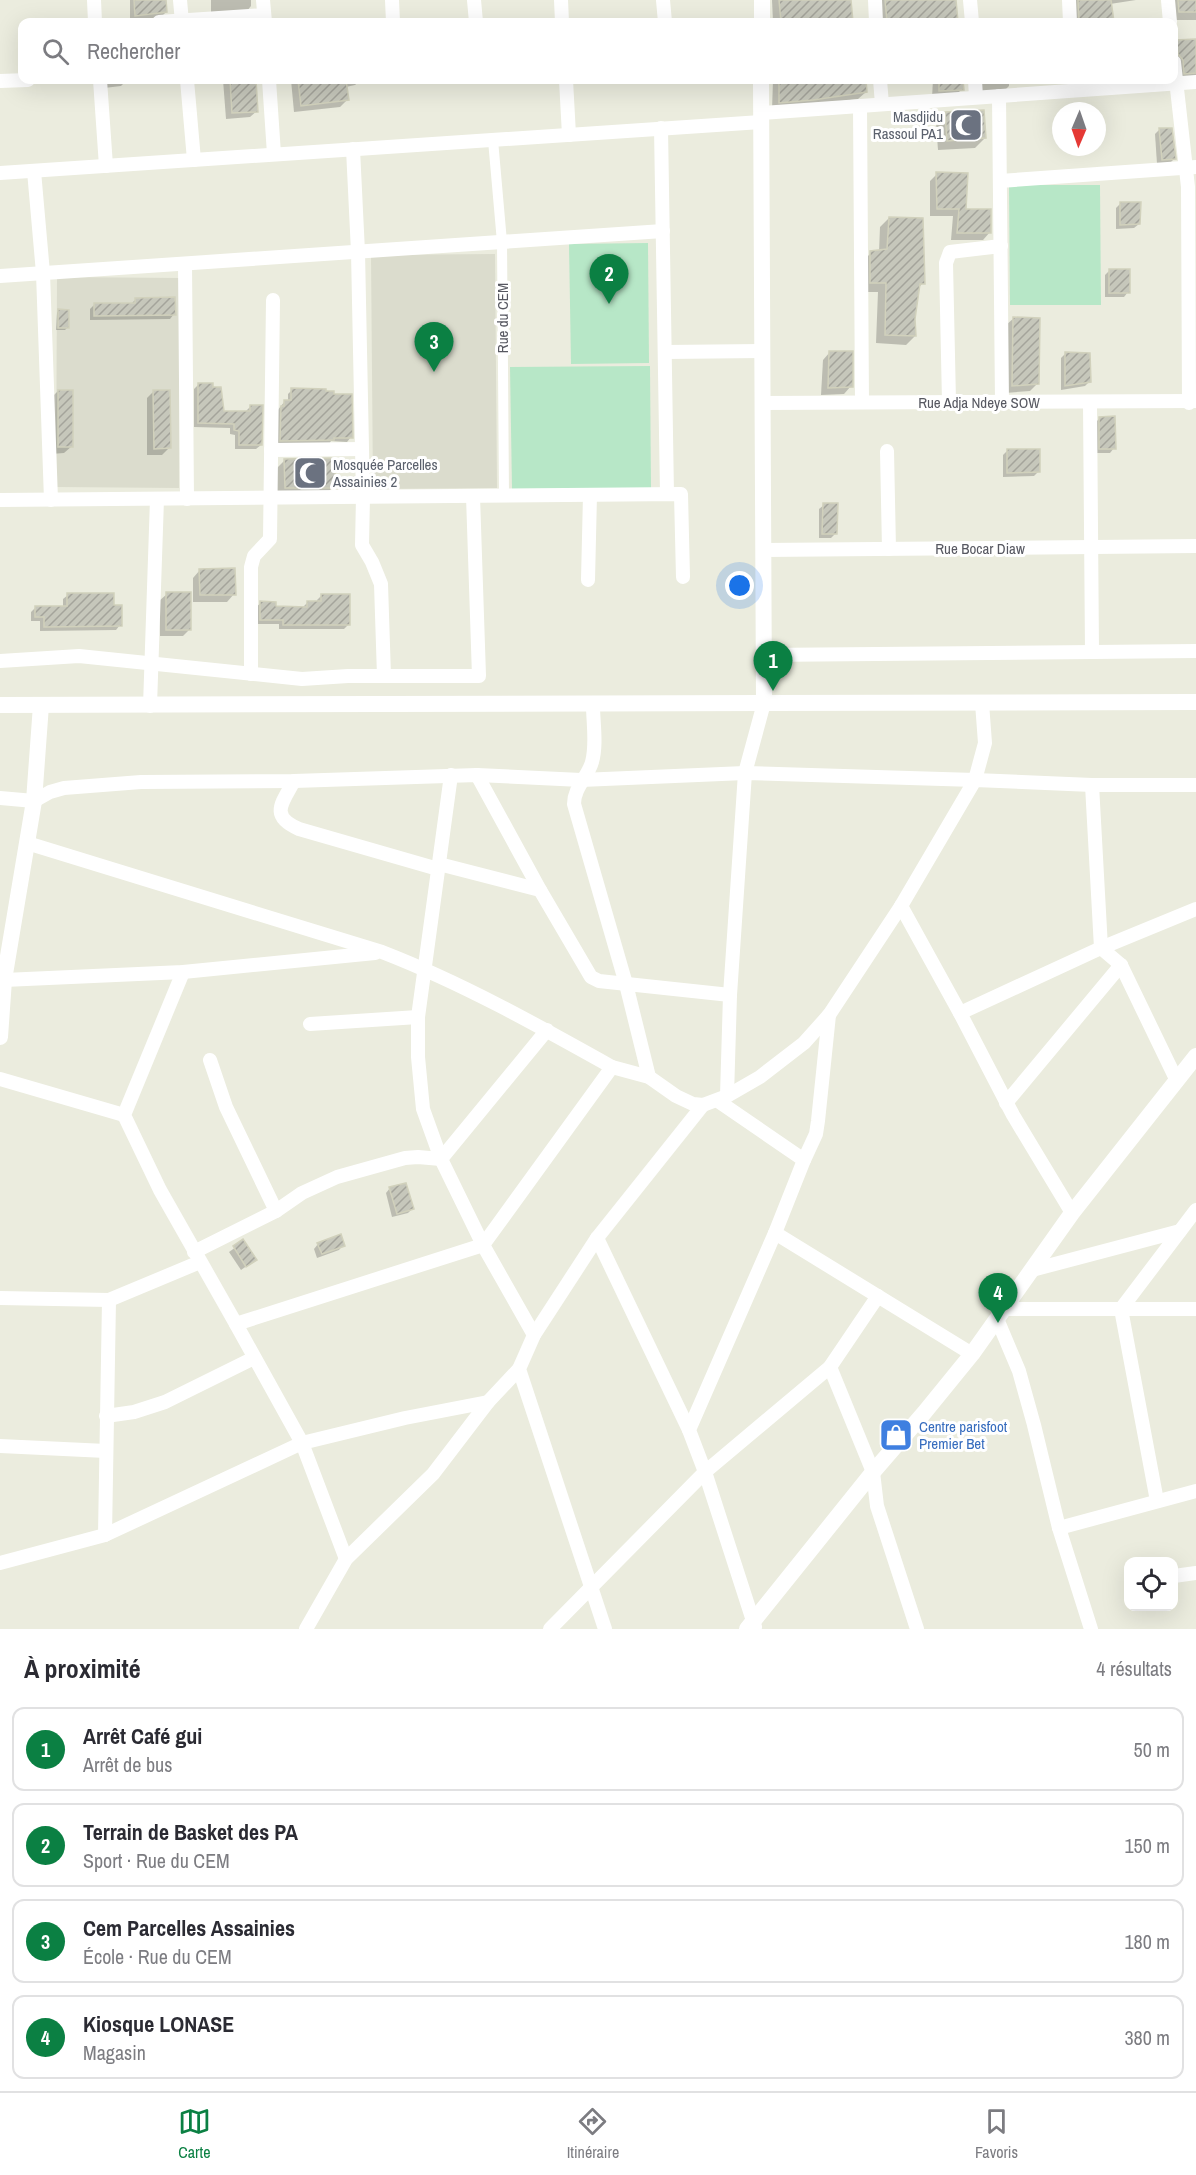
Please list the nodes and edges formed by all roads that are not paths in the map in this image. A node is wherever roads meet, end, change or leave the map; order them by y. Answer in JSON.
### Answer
{"nodes":[{"id":1,"x":94,"y":0,"type":"edge"},
{"id":2,"x":180,"y":0,"type":"edge"},
{"id":3,"x":263,"y":0,"type":"edge"},
{"id":4,"x":392,"y":0,"type":"edge"},
{"id":5,"x":474,"y":0,"type":"edge"},
{"id":6,"x":561,"y":0,"type":"edge"},
{"id":7,"x":663,"y":0,"type":"edge"},
{"id":8,"x":762,"y":0,"type":"edge"},
{"id":9,"x":875,"y":0,"type":"edge"},
{"id":10,"x":970,"y":0,"type":"edge"},
{"id":11,"x":1069,"y":0,"type":"edge"},
{"id":12,"x":1168,"y":0,"type":"edge"},
{"id":13,"x":95,"y":18,"type":"edge"},
{"id":14,"x":182,"y":18,"type":"edge"},
{"id":15,"x":265,"y":18,"type":"edge"},
{"id":16,"x":393,"y":18,"type":"edge"},
{"id":17,"x":476,"y":18,"type":"edge"},
{"id":18,"x":562,"y":18,"type":"edge"},
{"id":19,"x":665,"y":18,"type":"edge"},
{"id":20,"x":762,"y":18,"type":"edge"},
{"id":21,"x":876,"y":18,"type":"edge"},
{"id":22,"x":972,"y":18,"type":"edge"},
{"id":23,"x":1070,"y":18,"type":"edge"},
{"id":24,"x":1170,"y":18,"type":"edge"},
{"id":25,"x":18,"y":80,"type":"edge"},
{"id":26,"x":0,"y":81,"type":"edge"},
{"id":27,"x":1196,"y":82,"type":"edge"},
{"id":28,"x":1178,"y":83,"type":"edge"},
{"id":29,"x":100,"y":84,"type":"edge"},
{"id":30,"x":187,"y":84,"type":"edge"},
{"id":31,"x":269,"y":84,"type":"edge"},
{"id":32,"x":566,"y":84,"type":"edge"},
{"id":33,"x":761,"y":84,"type":"edge"},
{"id":34,"x":880,"y":84,"type":"edge"},
{"id":35,"x":975,"y":84,"type":"edge"},
{"id":36,"x":1125,"y":84,"type":"edge"},
{"id":37,"x":1175,"y":84,"type":"edge"},
{"id":38,"x":1075,"y":85,"type":"edge"},
{"id":39,"x":999,"y":96,"type":"junction"},
{"id":40,"x":976,"y":97,"type":"junction"},
{"id":41,"x":882,"y":104,"type":"junction"},
{"id":42,"x":860,"y":106,"type":"junction"},
{"id":43,"x":761,"y":117,"type":"junction"},
{"id":44,"x":662,"y":128,"type":"junction"},
{"id":45,"x":569,"y":135,"type":"junction"},
{"id":46,"x":493,"y":140,"type":"junction"},
{"id":47,"x":353,"y":149,"type":"junction"},
{"id":48,"x":274,"y":154,"type":"junction"},
{"id":49,"x":194,"y":160,"type":"junction"},
{"id":50,"x":106,"y":166,"type":"junction"},
{"id":51,"x":1191,"y":168,"type":"edge"},
{"id":52,"x":34,"y":171,"type":"junction"},
{"id":53,"x":0,"y":173,"type":"edge"},
{"id":54,"x":1000,"y":181,"type":"junction"},
{"id":55,"x":663,"y":231,"type":"junction"},
{"id":56,"x":502,"y":242,"type":"junction"},
{"id":57,"x":1001,"y":246,"type":"junction"},
{"id":58,"x":358,"y":252,"type":"junction"},
{"id":59,"x":185,"y":264,"type":"junction"},
{"id":60,"x":43,"y":273,"type":"junction"},
{"id":61,"x":0,"y":276,"type":"edge"},
{"id":62,"x":273,"y":300,"type":"dead end"},
{"id":63,"x":762,"y":351,"type":"junction"},
{"id":64,"x":665,"y":352,"type":"junction"},
{"id":65,"x":862,"y":402,"type":"junction"},
{"id":66,"x":949,"y":402,"type":"junction"},
{"id":67,"x":1002,"y":402,"type":"junction"},
{"id":68,"x":1192,"y":402,"type":"edge"},
{"id":69,"x":762,"y":403,"type":"junction"},
{"id":70,"x":1090,"y":403,"type":"junction"},
{"id":71,"x":362,"y":449,"type":"junction"},
{"id":72,"x":271,"y":450,"type":"junction"},
{"id":73,"x":887,"y":451,"type":"dead end"},
{"id":74,"x":667,"y":494,"type":"junction"},
{"id":75,"x":504,"y":495,"type":"junction"},
{"id":76,"x":590,"y":495,"type":"junction"},
{"id":77,"x":473,"y":496,"type":"junction"},
{"id":78,"x":363,"y":497,"type":"junction"},
{"id":79,"x":270,"y":498,"type":"junction"},
{"id":80,"x":156,"y":499,"type":"junction"},
{"id":81,"x":187,"y":499,"type":"junction"},
{"id":82,"x":0,"y":500,"type":"edge"},
{"id":83,"x":51,"y":500,"type":"junction"},
{"id":84,"x":1196,"y":546,"type":"edge"},
{"id":85,"x":1091,"y":547,"type":"junction"},
{"id":86,"x":889,"y":549,"type":"junction"},
{"id":87,"x":764,"y":550,"type":"junction"},
{"id":88,"x":683,"y":577,"type":"dead end"},
{"id":89,"x":588,"y":580,"type":"dead end"},
{"id":90,"x":1196,"y":651,"type":"edge"},
{"id":91,"x":1092,"y":652,"type":"junction"},
{"id":92,"x":764,"y":655,"type":"junction"},
{"id":93,"x":0,"y":661,"type":"edge"},
{"id":94,"x":151,"y":662,"type":"junction"},
{"id":95,"x":251,"y":674,"type":"junction"},
{"id":96,"x":384,"y":676,"type":"junction"},
{"id":97,"x":1196,"y":702,"type":"edge"},
{"id":98,"x":764,"y":703,"type":"junction"},
{"id":99,"x":982,"y":703,"type":"junction"},
{"id":100,"x":0,"y":705,"type":"edge"},
{"id":101,"x":41,"y":705,"type":"junction"},
{"id":102,"x":593,"y":705,"type":"junction"},
{"id":103,"x":150,"y":706,"type":"junction"},
{"id":104,"x":745,"y":773,"type":"junction"},
{"id":105,"x":477,"y":775,"type":"junction"},
{"id":106,"x":451,"y":776,"type":"junction"},
{"id":107,"x":581,"y":780,"type":"junction"},
{"id":108,"x":975,"y":780,"type":"junction"},
{"id":109,"x":294,"y":781,"type":"junction"},
{"id":110,"x":1092,"y":785,"type":"junction"},
{"id":111,"x":1196,"y":785,"type":"edge"},
{"id":112,"x":0,"y":798,"type":"edge"},
{"id":113,"x":34,"y":801,"type":"junction"},
{"id":114,"x":27,"y":843,"type":"junction"},
{"id":115,"x":439,"y":867,"type":"junction"},
{"id":116,"x":540,"y":890,"type":"junction"},
{"id":117,"x":901,"y":906,"type":"junction"},
{"id":118,"x":1196,"y":909,"type":"edge"},
{"id":119,"x":1101,"y":948,"type":"junction"},
{"id":120,"x":382,"y":952,"type":"junction"},
{"id":121,"x":1121,"y":965,"type":"junction"},
{"id":122,"x":424,"y":969,"type":"junction"},
{"id":123,"x":183,"y":972,"type":"junction"},
{"id":124,"x":4,"y":980,"type":"junction"},
{"id":125,"x":626,"y":984,"type":"junction"},
{"id":126,"x":730,"y":994,"type":"junction"},
{"id":127,"x":960,"y":1013,"type":"junction"},
{"id":128,"x":829,"y":1015,"type":"junction"},
{"id":129,"x":418,"y":1017,"type":"junction"},
{"id":130,"x":310,"y":1024,"type":"dead end"},
{"id":131,"x":547,"y":1030,"type":"junction"},
{"id":132,"x":0,"y":1037,"type":"edge"},
{"id":133,"x":210,"y":1060,"type":"dead end"},
{"id":134,"x":1194,"y":1061,"type":"edge"},
{"id":135,"x":612,"y":1067,"type":"junction"},
{"id":136,"x":649,"y":1077,"type":"junction"},
{"id":137,"x":0,"y":1079,"type":"edge"},
{"id":138,"x":1177,"y":1081,"type":"junction"},
{"id":139,"x":723,"y":1098,"type":"junction"},
{"id":140,"x":1006,"y":1103,"type":"junction"},
{"id":141,"x":703,"y":1106,"type":"junction"},
{"id":142,"x":124,"y":1115,"type":"junction"},
{"id":143,"x":441,"y":1160,"type":"junction"},
{"id":144,"x":804,"y":1160,"type":"junction"},
{"id":145,"x":1196,"y":1210,"type":"edge"},
{"id":146,"x":276,"y":1211,"type":"junction"},
{"id":147,"x":1072,"y":1213,"type":"junction"},
{"id":148,"x":1180,"y":1231,"type":"junction"},
{"id":149,"x":775,"y":1233,"type":"junction"},
{"id":150,"x":597,"y":1238,"type":"junction"},
{"id":151,"x":483,"y":1245,"type":"junction"},
{"id":152,"x":197,"y":1257,"type":"junction"},
{"id":153,"x":1032,"y":1270,"type":"junction"},
{"id":154,"x":878,"y":1296,"type":"junction"},
{"id":155,"x":0,"y":1298,"type":"edge"},
{"id":156,"x":109,"y":1300,"type":"junction"},
{"id":157,"x":1121,"y":1309,"type":"junction"},
{"id":158,"x":1196,"y":1309,"type":"edge"},
{"id":159,"x":1001,"y":1314,"type":"junction"},
{"id":160,"x":236,"y":1324,"type":"junction"},
{"id":161,"x":534,"y":1335,"type":"junction"},
{"id":162,"x":972,"y":1354,"type":"junction"},
{"id":163,"x":254,"y":1358,"type":"junction"},
{"id":164,"x":830,"y":1367,"type":"junction"},
{"id":165,"x":519,"y":1369,"type":"junction"},
{"id":166,"x":488,"y":1402,"type":"junction"},
{"id":167,"x":106,"y":1416,"type":"junction"},
{"id":168,"x":689,"y":1430,"type":"junction"},
{"id":169,"x":302,"y":1443,"type":"junction"},
{"id":170,"x":0,"y":1446,"type":"edge"},
{"id":171,"x":106,"y":1451,"type":"junction"},
{"id":172,"x":705,"y":1472,"type":"junction"},
{"id":173,"x":873,"y":1472,"type":"junction"},
{"id":174,"x":1196,"y":1491,"type":"edge"},
{"id":175,"x":1157,"y":1501,"type":"junction"},
{"id":176,"x":1059,"y":1528,"type":"junction"},
{"id":177,"x":105,"y":1535,"type":"junction"},
{"id":178,"x":346,"y":1559,"type":"junction"},
{"id":179,"x":0,"y":1563,"type":"edge"},
{"id":180,"x":1196,"y":1573,"type":"edge"},
{"id":181,"x":1178,"y":1575,"type":"edge"},
{"id":182,"x":592,"y":1587,"type":"junction"},
{"id":183,"x":752,"y":1626,"type":"edge"},
{"id":184,"x":306,"y":1629,"type":"edge"},
{"id":185,"x":550,"y":1629,"type":"edge"},
{"id":186,"x":605,"y":1629,"type":"edge"},
{"id":187,"x":917,"y":1629,"type":"edge"},
{"id":188,"x":1091,"y":1629,"type":"edge"}],
"edges":[{"from":1,"to":13,"type":"street"},
{"from":2,"to":14,"type":"street"},
{"from":3,"to":15,"type":"street"},
{"from":4,"to":16,"type":"street"},
{"from":5,"to":17,"type":"street"},
{"from":6,"to":18,"type":"street"},
{"from":7,"to":19,"type":"street"},
{"from":8,"to":20,"type":"street"},
{"from":9,"to":21,"type":"street"},
{"from":10,"to":22,"type":"street"},
{"from":11,"to":23,"type":"street"},
{"from":12,"to":24,"type":"street"},
{"from":25,"to":26,"type":"street"},
{"from":27,"to":28,"type":"street"},
{"from":29,"to":50,"type":"street"},
{"from":30,"to":49,"type":"street"},
{"from":31,"to":48,"type":"street"},
{"from":32,"to":45,"type":"street"},
{"from":33,"to":43,"type":"street"},
{"from":34,"to":41,"type":"street"},
{"from":35,"to":40,"type":"street"},
{"from":36,"to":38,"type":"street"},
{"from":37,"to":51,"type":"street"},
{"from":38,"to":39,"type":"street"},
{"from":39,"to":40,"type":"street"},
{"from":39,"to":54,"type":"street"},
{"from":40,"to":41,"type":"street"},
{"from":41,"to":42,"type":"street"},
{"from":42,"to":43,"type":"street"},
{"from":42,"to":65,"type":"street"},
{"from":43,"to":44,"type":"street"},
{"from":43,"to":63,"type":"street"},
{"from":44,"to":45,"type":"street"},
{"from":44,"to":55,"type":"street"},
{"from":45,"to":46,"type":"street"},
{"from":46,"to":47,"type":"street"},
{"from":46,"to":56,"type":"street","name":"Rue du CEM"},
{"from":47,"to":48,"type":"street"},
{"from":47,"to":58,"type":"street"},
{"from":48,"to":49,"type":"street"},
{"from":49,"to":50,"type":"street"},
{"from":50,"to":52,"type":"street"},
{"from":51,"to":54,"type":"street"},
{"from":51,"to":68,"type":"street"},
{"from":52,"to":53,"type":"street"},
{"from":52,"to":60,"type":"street"},
{"from":54,"to":57,"type":"street"},
{"from":55,"to":56,"type":"street"},
{"from":55,"to":64,"type":"street"},
{"from":56,"to":58,"type":"street"},
{"from":56,"to":75,"type":"street","name":"Rue du CEM"},
{"from":57,"to":66,"type":"street"},
{"from":57,"to":67,"type":"street"},
{"from":58,"to":59,"type":"street"},
{"from":58,"to":71,"type":"street"},
{"from":59,"to":60,"type":"street"},
{"from":59,"to":81,"type":"street"},
{"from":60,"to":61,"type":"street"},
{"from":60,"to":83,"type":"street"},
{"from":62,"to":72,"type":"street"},
{"from":63,"to":64,"type":"street"},
{"from":63,"to":69,"type":"street"},
{"from":64,"to":74,"type":"street"},
{"from":65,"to":66,"type":"street","name":"Rue Adja Ndeye SOW"},
{"from":65,"to":69,"type":"street","name":"Rue Adja Ndeye SOW"},
{"from":66,"to":67,"type":"street","name":"Rue Adja Ndeye SOW"},
{"from":67,"to":70,"type":"street","name":"Rue Adja Ndeye SOW"},
{"from":68,"to":70,"type":"street","name":"Rue Adja Ndeye SOW"},
{"from":69,"to":87,"type":"street"},
{"from":70,"to":85,"type":"street"},
{"from":71,"to":72,"type":"street"},
{"from":71,"to":78,"type":"street"},
{"from":72,"to":79,"type":"street"},
{"from":73,"to":86,"type":"street"},
{"from":74,"to":76,"type":"street"},
{"from":74,"to":88,"type":"street"},
{"from":75,"to":76,"type":"street"},
{"from":75,"to":77,"type":"street"},
{"from":76,"to":89,"type":"street"},
{"from":77,"to":78,"type":"street"},
{"from":77,"to":96,"type":"street"},
{"from":78,"to":79,"type":"street"},
{"from":78,"to":96,"type":"street"},
{"from":79,"to":81,"type":"street"},
{"from":79,"to":95,"type":"street"},
{"from":80,"to":81,"type":"street"},
{"from":80,"to":83,"type":"street"},
{"from":80,"to":94,"type":"street"},
{"from":82,"to":83,"type":"street"},
{"from":84,"to":85,"type":"street","name":"Rue Bocar Diaw"},
{"from":85,"to":86,"type":"street","name":"Rue Bocar Diaw"},
{"from":85,"to":91,"type":"street"},
{"from":86,"to":87,"type":"street","name":"Rue Bocar Diaw"},
{"from":87,"to":92,"type":"street"},
{"from":90,"to":91,"type":"street"},
{"from":91,"to":92,"type":"street"},
{"from":92,"to":98,"type":"street"},
{"from":93,"to":94,"type":"street"},
{"from":94,"to":95,"type":"street"},
{"from":94,"to":103,"type":"street"},
{"from":95,"to":96,"type":"street"},
{"from":97,"to":99,"type":"street"},
{"from":98,"to":99,"type":"street"},
{"from":98,"to":102,"type":"street"},
{"from":98,"to":104,"type":"street"},
{"from":99,"to":108,"type":"street"},
{"from":100,"to":101,"type":"street"},
{"from":101,"to":103,"type":"street"},
{"from":101,"to":113,"type":"street"},
{"from":102,"to":103,"type":"street"},
{"from":102,"to":107,"type":"street"},
{"from":104,"to":107,"type":"street"},
{"from":104,"to":108,"type":"street"},
{"from":104,"to":126,"type":"street"},
{"from":105,"to":106,"type":"street"},
{"from":105,"to":107,"type":"street"},
{"from":105,"to":116,"type":"street"},
{"from":106,"to":109,"type":"street"},
{"from":106,"to":115,"type":"street"},
{"from":107,"to":125,"type":"street"},
{"from":108,"to":110,"type":"street"},
{"from":108,"to":117,"type":"street"},
{"from":109,"to":113,"type":"street"},
{"from":109,"to":115,"type":"street"},
{"from":110,"to":111,"type":"street"},
{"from":110,"to":119,"type":"street"},
{"from":112,"to":113,"type":"street"},
{"from":113,"to":114,"type":"street"},
{"from":114,"to":120,"type":"street"},
{"from":114,"to":124,"type":"street"},
{"from":115,"to":116,"type":"street"},
{"from":115,"to":122,"type":"street"},
{"from":116,"to":125,"type":"street"},
{"from":117,"to":127,"type":"street"},
{"from":117,"to":128,"type":"street"},
{"from":118,"to":119,"type":"street"},
{"from":119,"to":121,"type":"street"},
{"from":119,"to":127,"type":"street"},
{"from":120,"to":122,"type":"street"},
{"from":120,"to":123,"type":"street"},
{"from":121,"to":138,"type":"street"},
{"from":121,"to":140,"type":"street"},
{"from":122,"to":129,"type":"street"},
{"from":122,"to":131,"type":"street"},
{"from":123,"to":124,"type":"street"},
{"from":123,"to":142,"type":"street"},
{"from":124,"to":132,"type":"street"},
{"from":125,"to":126,"type":"street"},
{"from":125,"to":136,"type":"street"},
{"from":126,"to":139,"type":"street"},
{"from":127,"to":140,"type":"street"},
{"from":128,"to":139,"type":"street"},
{"from":128,"to":144,"type":"street"},
{"from":129,"to":130,"type":"street"},
{"from":129,"to":143,"type":"street"},
{"from":131,"to":135,"type":"street"},
{"from":131,"to":143,"type":"street"},
{"from":133,"to":146,"type":"street"},
{"from":134,"to":138,"type":"street"},
{"from":135,"to":136,"type":"street"},
{"from":135,"to":151,"type":"street"},
{"from":136,"to":141,"type":"street"},
{"from":137,"to":142,"type":"street"},
{"from":138,"to":147,"type":"street"},
{"from":139,"to":141,"type":"street"},
{"from":139,"to":144,"type":"street"},
{"from":140,"to":147,"type":"street"},
{"from":141,"to":150,"type":"street"},
{"from":142,"to":152,"type":"street"},
{"from":143,"to":146,"type":"street"},
{"from":143,"to":151,"type":"street"},
{"from":144,"to":149,"type":"street"},
{"from":145,"to":148,"type":"street"},
{"from":146,"to":152,"type":"street"},
{"from":147,"to":153,"type":"street"},
{"from":148,"to":153,"type":"street"},
{"from":148,"to":157,"type":"street"},
{"from":149,"to":154,"type":"street"},
{"from":149,"to":168,"type":"street"},
{"from":150,"to":161,"type":"street"},
{"from":150,"to":168,"type":"street"},
{"from":151,"to":160,"type":"street"},
{"from":151,"to":161,"type":"street"},
{"from":152,"to":156,"type":"street"},
{"from":152,"to":160,"type":"street"},
{"from":153,"to":159,"type":"street"},
{"from":154,"to":162,"type":"street"},
{"from":154,"to":164,"type":"street"},
{"from":155,"to":156,"type":"street"},
{"from":156,"to":167,"type":"street"},
{"from":157,"to":158,"type":"street"},
{"from":157,"to":159,"type":"street"},
{"from":157,"to":175,"type":"street"},
{"from":159,"to":162,"type":"street"},
{"from":159,"to":176,"type":"street"},
{"from":160,"to":163,"type":"street"},
{"from":161,"to":165,"type":"street"},
{"from":162,"to":173,"type":"street"},
{"from":163,"to":167,"type":"street"},
{"from":163,"to":169,"type":"street"},
{"from":164,"to":172,"type":"street"},
{"from":164,"to":173,"type":"street"},
{"from":165,"to":166,"type":"street"},
{"from":165,"to":182,"type":"street"},
{"from":166,"to":169,"type":"street"},
{"from":166,"to":178,"type":"street"},
{"from":167,"to":171,"type":"street"},
{"from":168,"to":172,"type":"street"},
{"from":169,"to":177,"type":"street"},
{"from":169,"to":178,"type":"street"},
{"from":170,"to":171,"type":"street"},
{"from":171,"to":177,"type":"street"},
{"from":172,"to":182,"type":"street"},
{"from":172,"to":183,"type":"street"},
{"from":173,"to":183,"type":"street"},
{"from":173,"to":187,"type":"street"},
{"from":174,"to":175,"type":"street"},
{"from":175,"to":176,"type":"street"},
{"from":176,"to":188,"type":"street"},
{"from":177,"to":179,"type":"street"},
{"from":178,"to":184,"type":"street"},
{"from":180,"to":181,"type":"street"},
{"from":182,"to":185,"type":"street"},
{"from":182,"to":186,"type":"street"}]}
